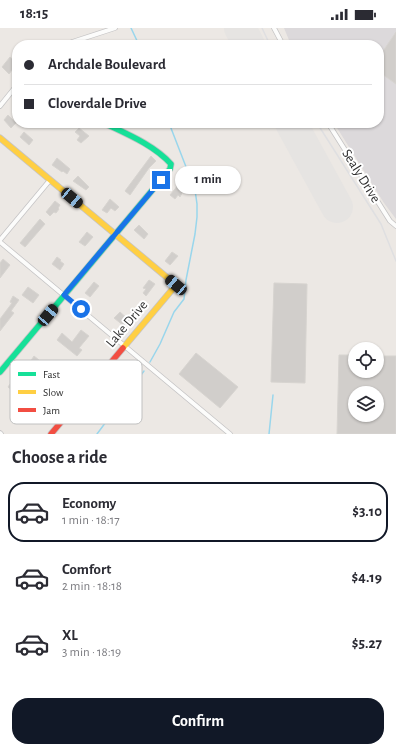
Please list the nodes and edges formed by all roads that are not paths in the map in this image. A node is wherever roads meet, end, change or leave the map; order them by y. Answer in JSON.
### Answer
{"nodes":[{"id":1,"x":115,"y":28,"type":"edge"},
{"id":2,"x":274,"y":28,"type":"edge"},
{"id":3,"x":78,"y":40,"type":"edge"},
{"id":4,"x":280,"y":40,"type":"edge"},
{"id":5,"x":12,"y":91,"type":"edge"},
{"id":6,"x":0,"y":106,"type":"edge"},
{"id":7,"x":114,"y":128,"type":"edge"},
{"id":8,"x":331,"y":128,"type":"edge"},
{"id":9,"x":0,"y":138,"type":"edge"},
{"id":10,"x":50,"y":180,"type":"junction"},
{"id":11,"x":396,"y":226,"type":"edge"},
{"id":12,"x":115,"y":234,"type":"junction"},
{"id":13,"x":0,"y":241,"type":"edge"},
{"id":14,"x":64,"y":295,"type":"junction"},
{"id":15,"x":124,"y":346,"type":"junction"},
{"id":16,"x":112,"y":360,"type":"edge"},
{"id":17,"x":141,"y":360,"type":"edge"},
{"id":18,"x":142,"y":361,"type":"edge"},
{"id":19,"x":0,"y":372,"type":"edge"},
{"id":20,"x":59,"y":424,"type":"edge"},
{"id":21,"x":51,"y":434,"type":"edge"},
{"id":22,"x":230,"y":434,"type":"edge"}],
"edges":[{"from":1,"to":3,"type":"street"},
{"from":2,"to":4,"type":"street"},
{"from":5,"to":6,"type":"street"},
{"from":7,"to":12,"type":"street"},
{"from":8,"to":11,"type":"street","name":"Sealy Drive"},
{"from":9,"to":10,"type":"street"},
{"from":10,"to":12,"type":"street"},
{"from":10,"to":13,"type":"street"},
{"from":12,"to":14,"type":"street"},
{"from":12,"to":15,"type":"street","name":"Lake Drive"},
{"from":13,"to":14,"type":"street"},
{"from":14,"to":15,"type":"street"},
{"from":14,"to":19,"type":"street"},
{"from":15,"to":16,"type":"street","name":"Lake Drive"},
{"from":15,"to":17,"type":"street"},
{"from":18,"to":22,"type":"street"},
{"from":20,"to":21,"type":"street","name":"Lake Drive"}]}
